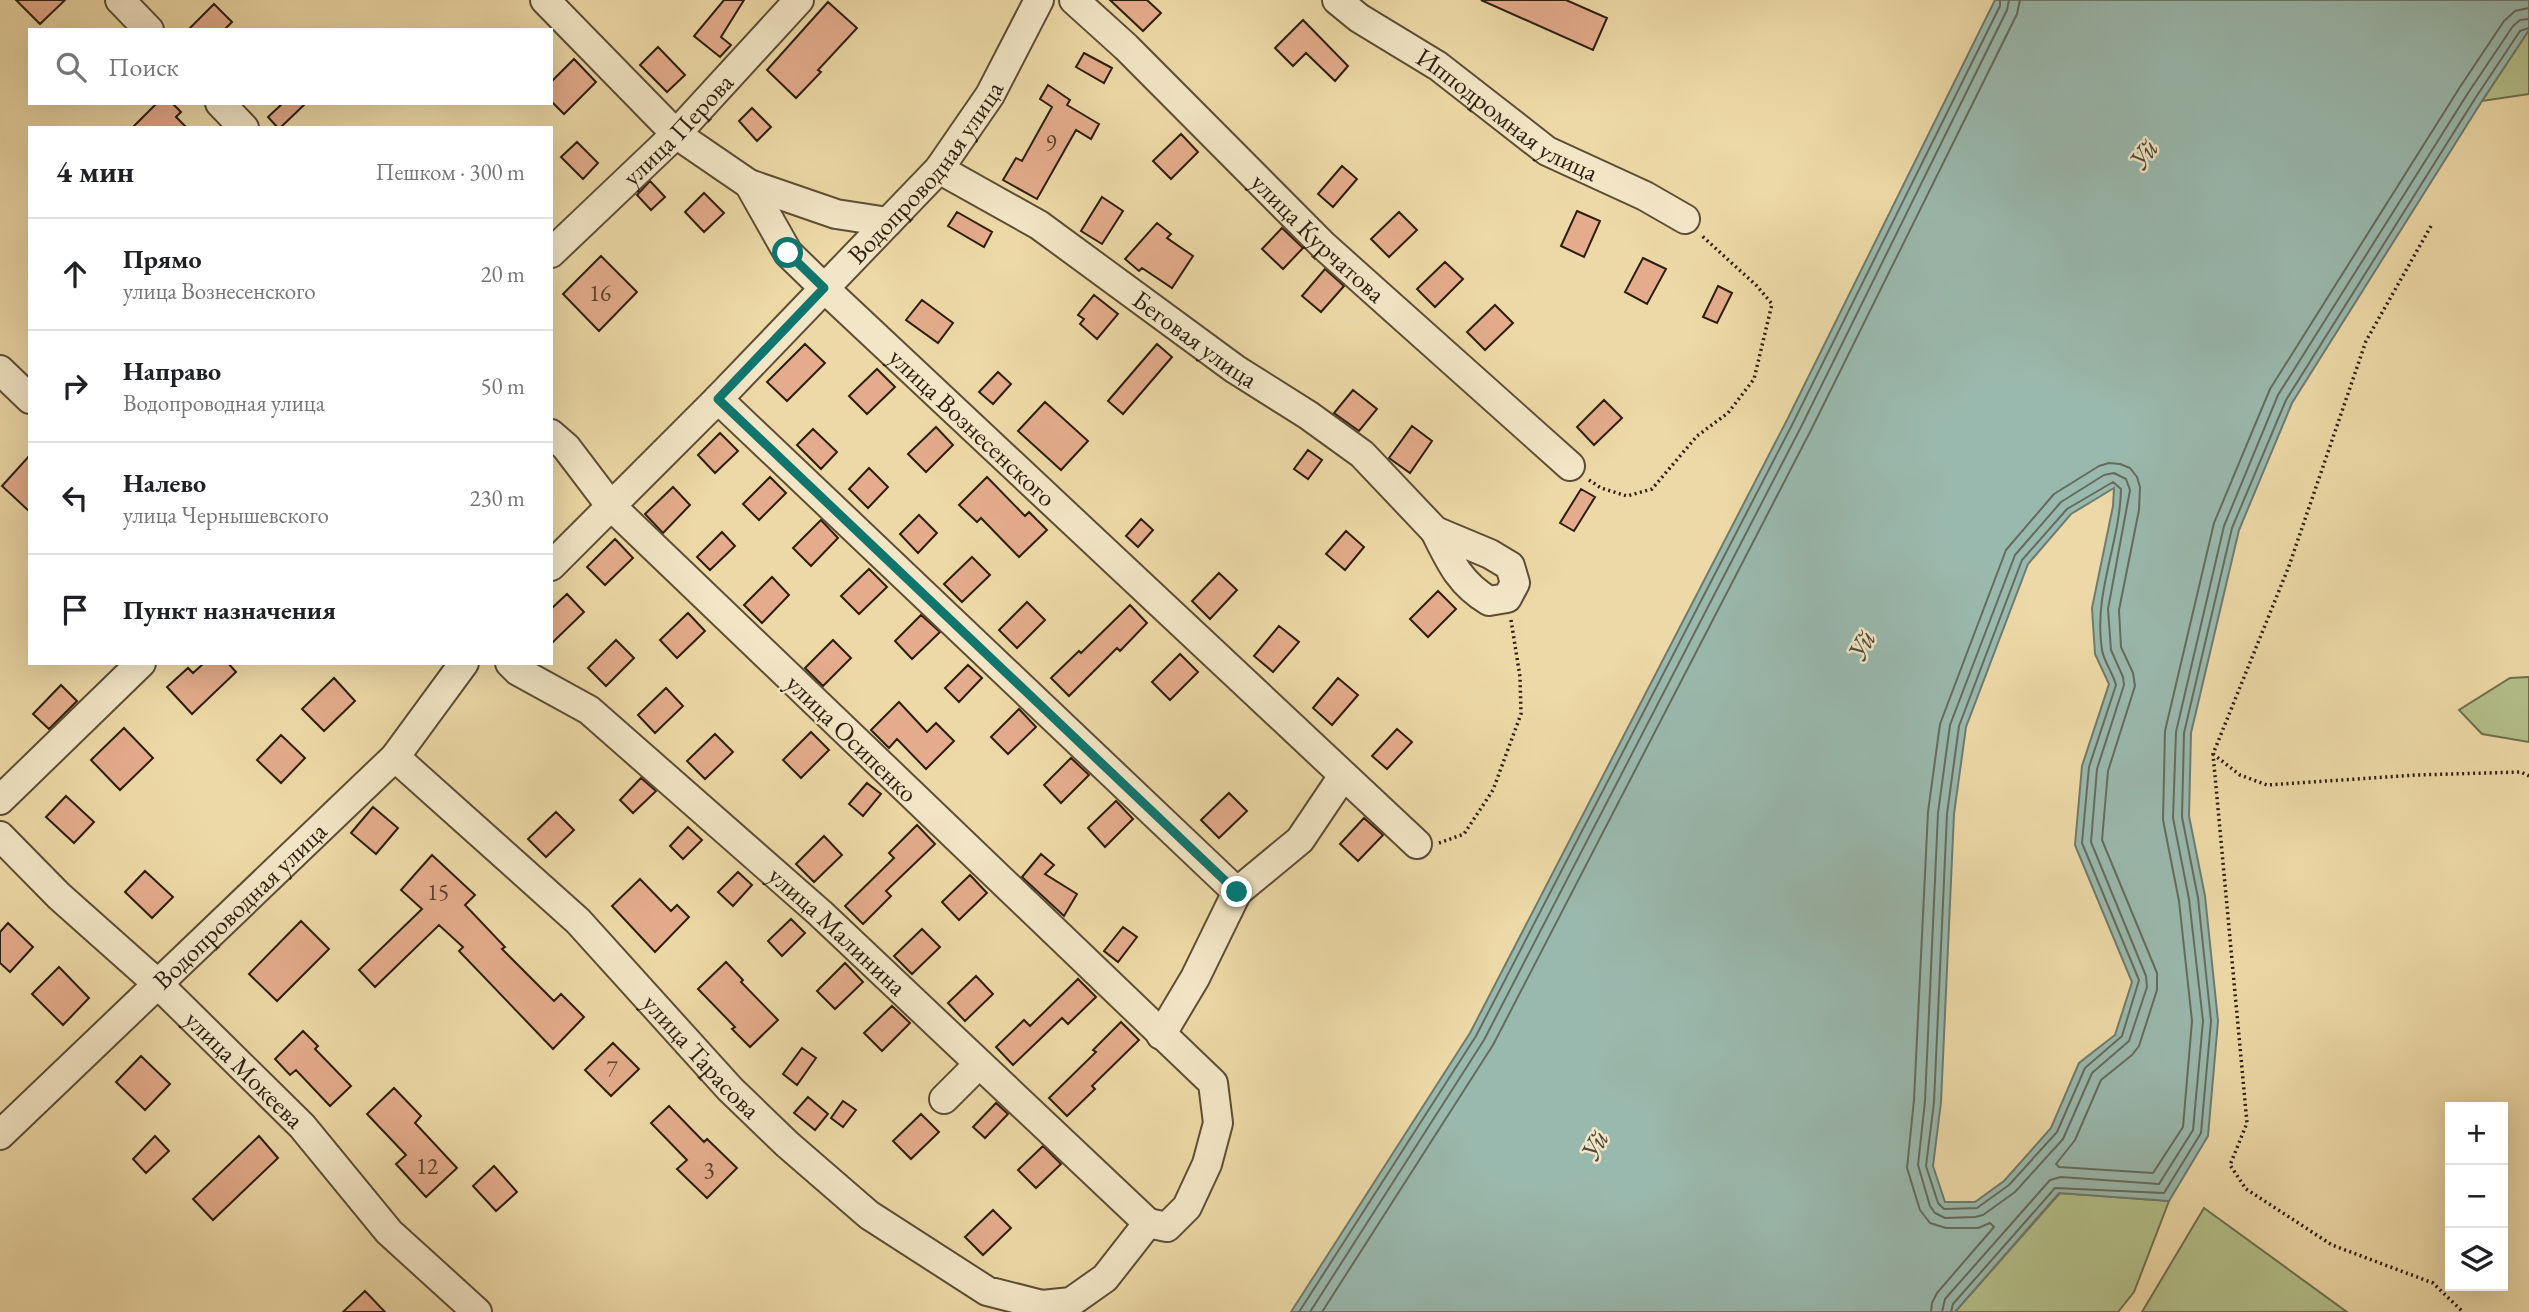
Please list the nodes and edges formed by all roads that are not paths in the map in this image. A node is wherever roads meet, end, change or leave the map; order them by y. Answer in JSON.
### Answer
{"nodes":[{"id":1,"x":120,"y":0,"type":"edge"},
{"id":2,"x":545,"y":0,"type":"edge"},
{"id":3,"x":799,"y":0,"type":"edge"},
{"id":4,"x":1039,"y":0,"type":"edge"},
{"id":5,"x":1074,"y":0,"type":"edge"},
{"id":6,"x":1337,"y":0,"type":"edge"},
{"id":7,"x":147,"y":28,"type":"edge"},
{"id":8,"x":222,"y":105,"type":"edge"},
{"id":9,"x":242,"y":126,"type":"edge"},
{"id":10,"x":676,"y":134,"type":"junction"},
{"id":11,"x":939,"y":169,"type":"junction"},
{"id":12,"x":749,"y":184,"type":"junction"},
{"id":13,"x":1685,"y":219,"type":"road end"},
{"id":14,"x":888,"y":222,"type":"junction"},
{"id":15,"x":553,"y":251,"type":"edge"},
{"id":16,"x":824,"y":288,"type":"junction"},
{"id":17,"x":0,"y":370,"type":"edge"},
{"id":18,"x":28,"y":397,"type":"edge"},
{"id":19,"x":718,"y":399,"type":"junction"},
{"id":20,"x":553,"y":435,"type":"edge"},
{"id":21,"x":1570,"y":466,"type":"road end"},
{"id":22,"x":610,"y":505,"type":"junction"},
{"id":23,"x":1435,"y":531,"type":"junction"},
{"id":24,"x":553,"y":564,"type":"edge"},
{"id":25,"x":139,"y":665,"type":"edge"},
{"id":26,"x":463,"y":665,"type":"edge"},
{"id":27,"x":512,"y":665,"type":"edge"},
{"id":28,"x":395,"y":757,"type":"junction"},
{"id":29,"x":1343,"y":776,"type":"junction"},
{"id":30,"x":0,"y":800,"type":"edge"},
{"id":31,"x":0,"y":836,"type":"edge"},
{"id":32,"x":1418,"y":845,"type":"road end"},
{"id":33,"x":1237,"y":892,"type":"junction"},
{"id":34,"x":159,"y":985,"type":"junction"},
{"id":35,"x":1161,"y":1035,"type":"junction"},
{"id":36,"x":979,"y":1064,"type":"junction"},
{"id":37,"x":944,"y":1099,"type":"dead end"},
{"id":38,"x":0,"y":1135,"type":"edge"},
{"id":39,"x":1148,"y":1223,"type":"junction"},
{"id":40,"x":477,"y":1312,"type":"edge"}],
"edges":[{"from":1,"to":7,"type":"street"},
{"from":2,"to":10,"type":"street","name":"улица Вознесенского"},
{"from":3,"to":10,"type":"street","name":"улица Перова"},
{"from":4,"to":11,"type":"street","name":"Водопроводная улица"},
{"from":5,"to":21,"type":"street","name":"улица Курчатова"},
{"from":6,"to":13,"type":"street","name":"Ипподромная улица"},
{"from":8,"to":9,"type":"street"},
{"from":10,"to":12,"type":"street","name":"улица Вознесенского"},
{"from":10,"to":15,"type":"street","name":"улица Перова"},
{"from":11,"to":14,"type":"street","name":"Водопроводная улица"},
{"from":11,"to":23,"type":"street","name":"Беговая улица"},
{"from":12,"to":14,"type":"street"},
{"from":12,"to":16,"type":"street","name":"улица Вознесенского"},
{"from":14,"to":16,"type":"street","name":"Водопроводная улица"},
{"from":16,"to":19,"type":"street","name":"Водопроводная улица"},
{"from":16,"to":29,"type":"street","name":"улица Вознесенского"},
{"from":17,"to":18,"type":"street"},
{"from":19,"to":22,"type":"street","name":"Водопроводная улица"},
{"from":19,"to":33,"type":"street"},
{"from":20,"to":22,"type":"street","name":"улица Осипенко"},
{"from":22,"to":24,"type":"street","name":"Водопроводная улица"},
{"from":22,"to":35,"type":"street","name":"улица Осипенко"},
{"from":23,"to":23,"type":"street"},
{"from":25,"to":30,"type":"street"},
{"from":26,"to":28,"type":"street","name":"Водопроводная улица"},
{"from":27,"to":36,"type":"street","name":"улица Малинина"},
{"from":28,"to":34,"type":"street","name":"Водопроводная улица"},
{"from":28,"to":39,"type":"street","name":"улица Тарасова"},
{"from":29,"to":32,"type":"street","name":"улица Вознесенского"},
{"from":29,"to":33,"type":"street"},
{"from":31,"to":34,"type":"street","name":"улица Мокеева"},
{"from":33,"to":35,"type":"street"},
{"from":34,"to":38,"type":"street","name":"Водопроводная улица"},
{"from":34,"to":40,"type":"street","name":"улица Мокеева"},
{"from":35,"to":39,"type":"street","name":"улица Осипенко"},
{"from":36,"to":37,"type":"street"},
{"from":36,"to":39,"type":"street","name":"улица Малинина"}]}
